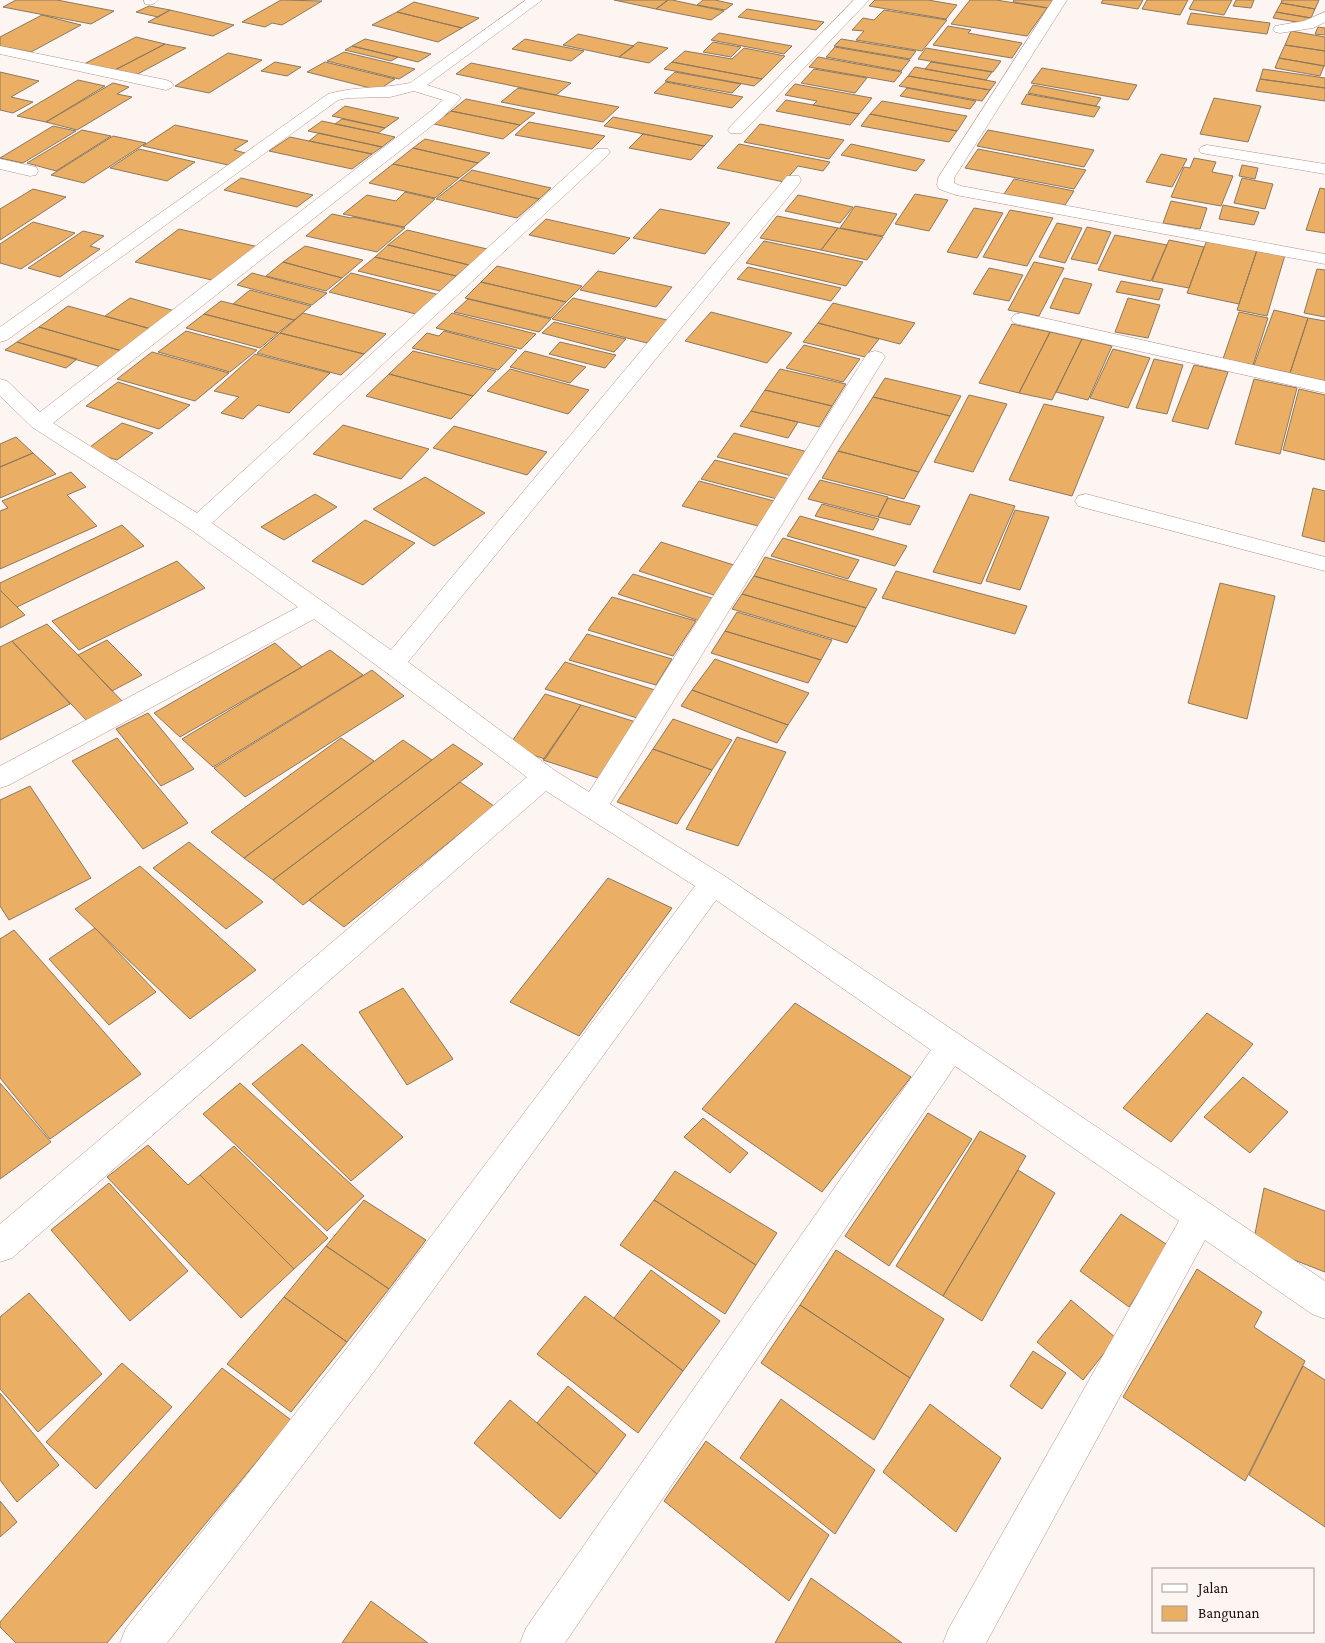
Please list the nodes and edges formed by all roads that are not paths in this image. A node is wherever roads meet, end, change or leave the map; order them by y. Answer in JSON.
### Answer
{"nodes":[{"id":1,"x":535,"y":0,"type":"edge"},
{"id":2,"x":862,"y":0,"type":"edge"},
{"id":3,"x":1060,"y":0,"type":"edge"},
{"id":4,"x":1325,"y":16,"type":"edge"},
{"id":5,"x":1280,"y":29,"type":"dead end"},
{"id":6,"x":0,"y":50,"type":"edge"},
{"id":7,"x":166,"y":85,"type":"dead end"},
{"id":8,"x":415,"y":86,"type":"junction"},
{"id":9,"x":736,"y":130,"type":"dead end"},
{"id":10,"x":1207,"y":150,"type":"dead end"},
{"id":11,"x":602,"y":152,"type":"dead end"},
{"id":12,"x":0,"y":164,"type":"edge"},
{"id":13,"x":1325,"y":169,"type":"edge"},
{"id":14,"x":30,"y":171,"type":"dead end"},
{"id":15,"x":793,"y":180,"type":"dead end"},
{"id":16,"x":1325,"y":258,"type":"edge"},
{"id":17,"x":1022,"y":318,"type":"dead end"},
{"id":18,"x":0,"y":336,"type":"edge"},
{"id":19,"x":875,"y":357,"type":"dead end"},
{"id":20,"x":0,"y":386,"type":"edge"},
{"id":21,"x":1325,"y":387,"type":"edge"},
{"id":22,"x":39,"y":423,"type":"junction"},
{"id":23,"x":1086,"y":502,"type":"dead end"},
{"id":24,"x":198,"y":524,"type":"junction"},
{"id":25,"x":1325,"y":564,"type":"edge"},
{"id":26,"x":316,"y":608,"type":"junction"},
{"id":27,"x":393,"y":664,"type":"junction"},
{"id":28,"x":545,"y":777,"type":"junction"},
{"id":29,"x":0,"y":778,"type":"edge"},
{"id":30,"x":594,"y":807,"type":"junction"},
{"id":31,"x":713,"y":883,"type":"junction"},
{"id":32,"x":951,"y":1047,"type":"junction"},
{"id":33,"x":1200,"y":1216,"type":"junction"},
{"id":34,"x":0,"y":1246,"type":"edge"},
{"id":35,"x":1325,"y":1302,"type":"edge"},
{"id":36,"x":140,"y":1643,"type":"edge"},
{"id":37,"x":542,"y":1643,"type":"edge"},
{"id":38,"x":964,"y":1643,"type":"edge"}],
"edges":[{"from":1,"to":8,"type":"street"},
{"from":2,"to":9,"type":"street"},
{"from":3,"to":16,"type":"street"},
{"from":4,"to":5,"type":"street"},
{"from":6,"to":7,"type":"street"},
{"from":8,"to":18,"type":"street"},
{"from":8,"to":22,"type":"street"},
{"from":10,"to":13,"type":"street"},
{"from":11,"to":24,"type":"street"},
{"from":12,"to":14,"type":"street"},
{"from":15,"to":27,"type":"street"},
{"from":17,"to":21,"type":"street"},
{"from":19,"to":30,"type":"street"},
{"from":20,"to":22,"type":"street"},
{"from":22,"to":24,"type":"street"},
{"from":23,"to":25,"type":"street"},
{"from":24,"to":26,"type":"street"},
{"from":26,"to":27,"type":"street"},
{"from":26,"to":29,"type":"street"},
{"from":27,"to":28,"type":"street"},
{"from":28,"to":30,"type":"street"},
{"from":28,"to":34,"type":"street"},
{"from":30,"to":31,"type":"street"},
{"from":31,"to":32,"type":"street"},
{"from":31,"to":36,"type":"street"},
{"from":32,"to":33,"type":"street"},
{"from":32,"to":37,"type":"street"},
{"from":33,"to":35,"type":"street"},
{"from":33,"to":38,"type":"street"}]}
